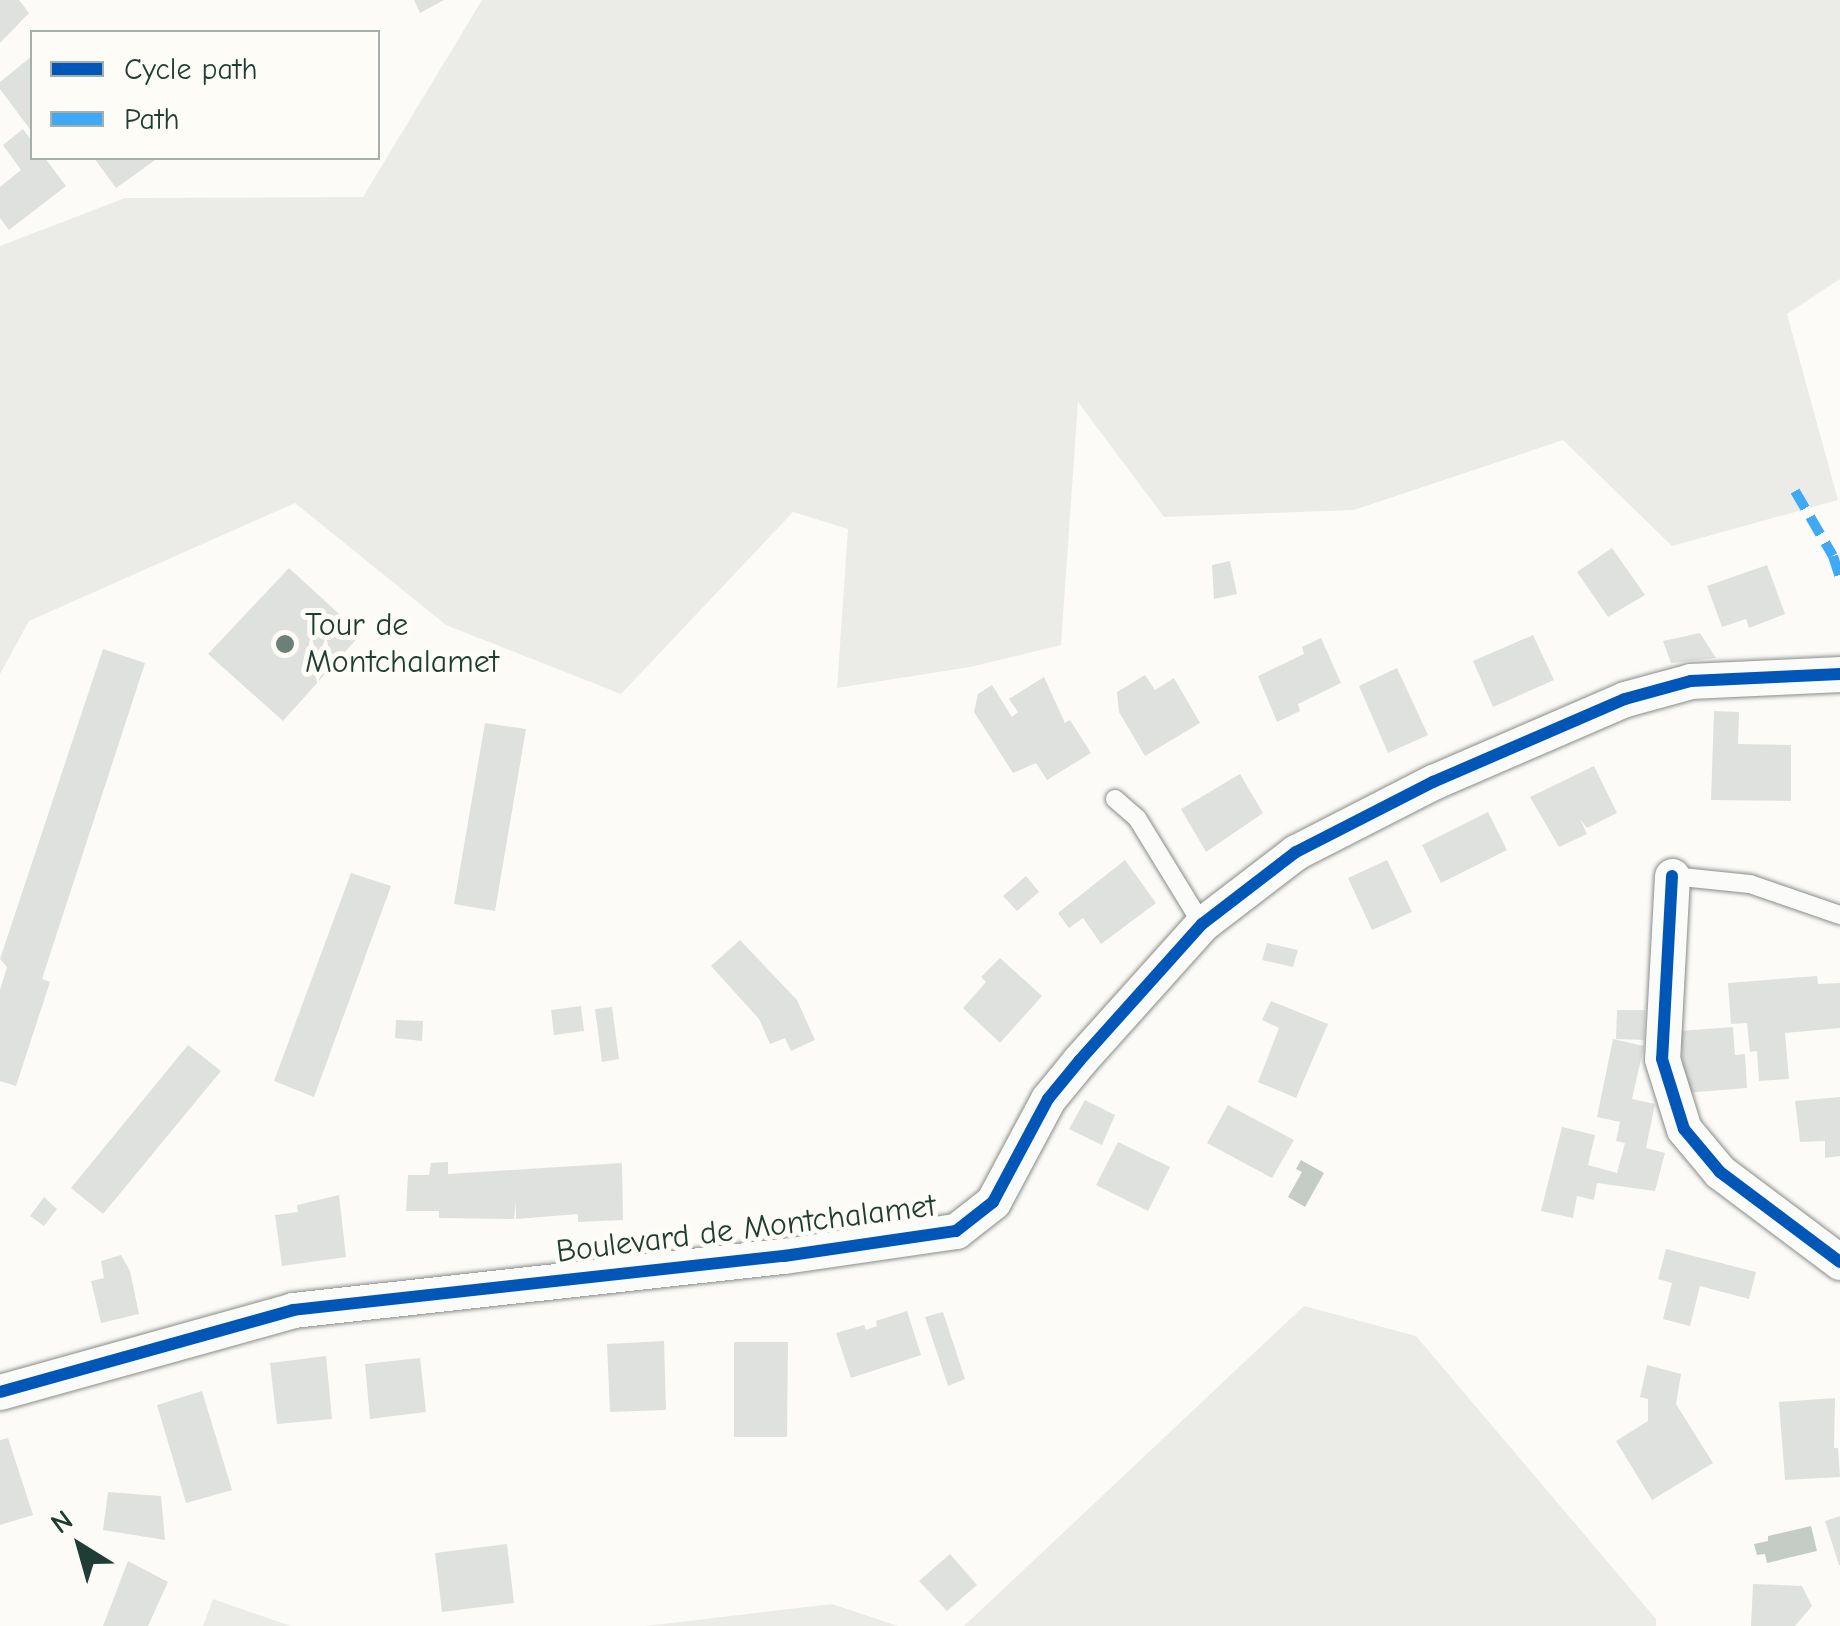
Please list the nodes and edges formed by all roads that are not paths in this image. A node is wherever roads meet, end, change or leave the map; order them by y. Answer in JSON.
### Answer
{"nodes":[{"id":1,"x":1840,"y":674,"type":"edge"},
{"id":2,"x":1116,"y":799,"type":"dead end"},
{"id":3,"x":1672,"y":876,"type":"joint"},
{"id":4,"x":1840,"y":915,"type":"edge"},
{"id":5,"x":1202,"y":924,"type":"junction"},
{"id":6,"x":1840,"y":1262,"type":"edge"},
{"id":7,"x":0,"y":1392,"type":"edge"}],
"edges":[{"from":1,"to":5,"type":"street","name":"Boulevard de Montchalamet"},
{"from":2,"to":5,"type":"lane"},
{"from":3,"to":4,"type":"lane"},
{"from":3,"to":6,"type":"street"},
{"from":5,"to":7,"type":"street","name":"Boulevard de Montchalamet"}]}
